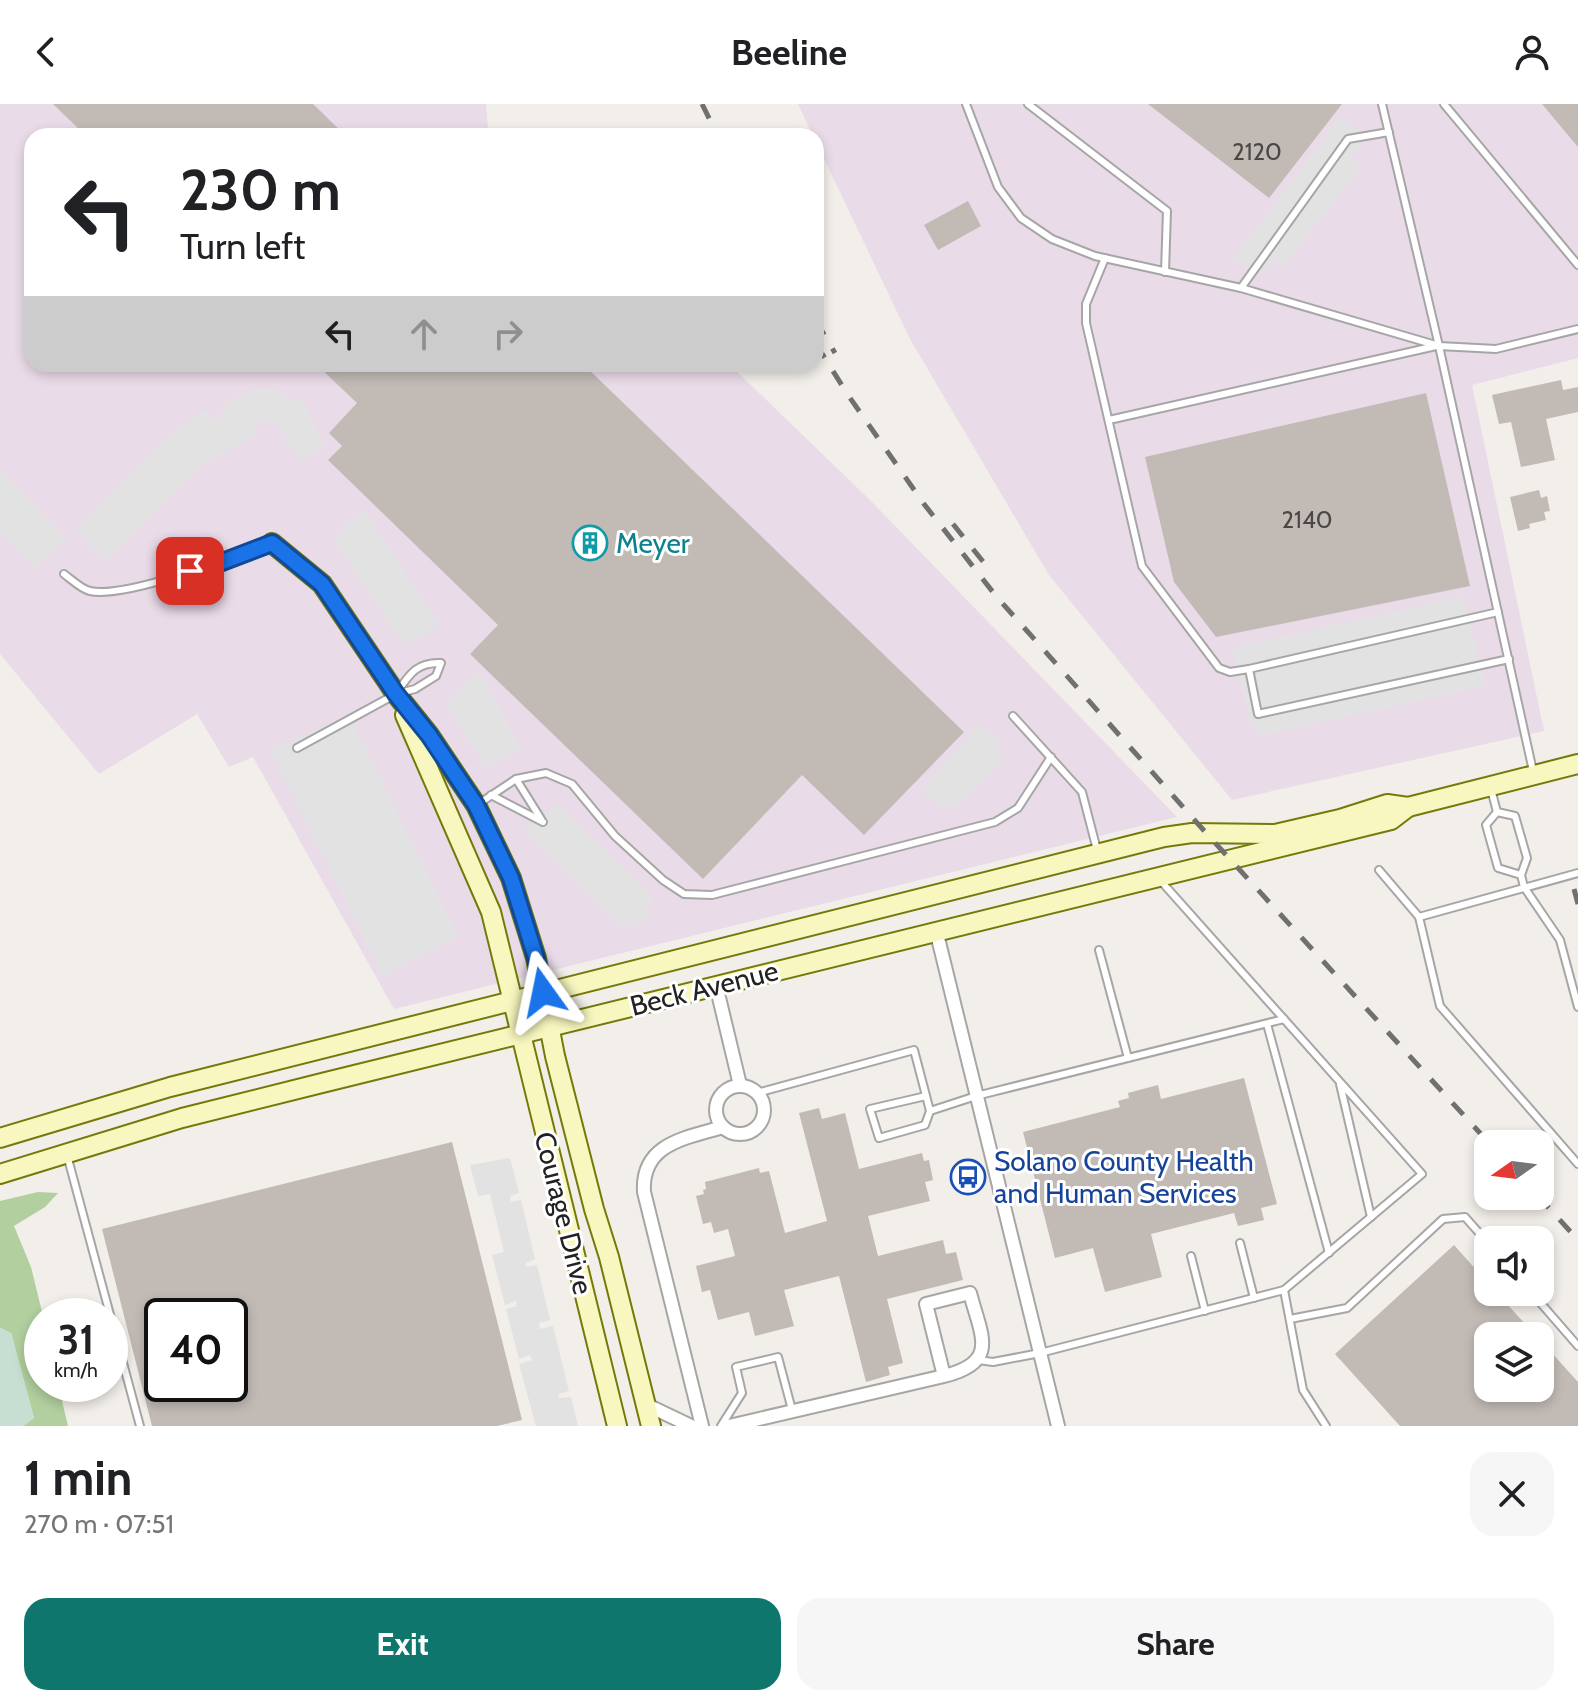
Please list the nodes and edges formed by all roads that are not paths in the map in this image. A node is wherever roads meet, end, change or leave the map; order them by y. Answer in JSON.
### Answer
{"nodes":[{"id":1,"x":966,"y":104,"type":"edge"},
{"id":2,"x":1028,"y":104,"type":"edge"},
{"id":3,"x":1382,"y":104,"type":"edge"},
{"id":4,"x":1444,"y":104,"type":"edge"},
{"id":5,"x":1389,"y":132,"type":"junction"},
{"id":6,"x":1105,"y":258,"type":"junction"},
{"id":7,"x":1578,"y":265,"type":"edge"},
{"id":8,"x":1165,"y":272,"type":"junction"},
{"id":9,"x":1241,"y":288,"type":"junction"},
{"id":10,"x":1578,"y":329,"type":"edge"},
{"id":11,"x":1439,"y":346,"type":"junction"},
{"id":12,"x":1109,"y":420,"type":"junction"},
{"id":13,"x":272,"y":543,"type":"joint"},
{"id":14,"x":64,"y":574,"type":"dead end"},
{"id":15,"x":1498,"y":612,"type":"junction"},
{"id":16,"x":1509,"y":659,"type":"junction"},
{"id":17,"x":1249,"y":669,"type":"junction"},
{"id":18,"x":396,"y":694,"type":"junction"},
{"id":19,"x":1013,"y":716,"type":"dead end"},
{"id":20,"x":297,"y":748,"type":"dead end"},
{"id":21,"x":1051,"y":757,"type":"junction"},
{"id":22,"x":1578,"y":764,"type":"edge"},
{"id":23,"x":1534,"y":775,"type":"junction"},
{"id":24,"x":516,"y":779,"type":"junction"},
{"id":25,"x":1490,"y":786,"type":"junction"},
{"id":26,"x":484,"y":800,"type":"junction"},
{"id":27,"x":1408,"y":807,"type":"junction"},
{"id":28,"x":1497,"y":812,"type":"junction"},
{"id":29,"x":1097,"y":853,"type":"junction"},
{"id":30,"x":1379,"y":870,"type":"dead end"},
{"id":31,"x":1578,"y":873,"type":"edge"},
{"id":32,"x":1521,"y":875,"type":"junction"},
{"id":33,"x":1158,"y":878,"type":"junction"},
{"id":34,"x":1524,"y":887,"type":"junction"},
{"id":35,"x":1419,"y":917,"type":"junction"},
{"id":36,"x":936,"y":930,"type":"junction"},
{"id":37,"x":1099,"y":950,"type":"dead end"},
{"id":38,"x":716,"y":985,"type":"junction"},
{"id":39,"x":543,"y":992,"type":"junction"},
{"id":40,"x":513,"y":1000,"type":"junction"},
{"id":41,"x":1578,"y":1007,"type":"edge"},
{"id":42,"x":1284,"y":1019,"type":"junction"},
{"id":43,"x":1267,"y":1024,"type":"junction"},
{"id":44,"x":550,"y":1027,"type":"junction"},
{"id":45,"x":520,"y":1034,"type":"junction"},
{"id":46,"x":1128,"y":1058,"type":"junction"},
{"id":47,"x":1339,"y":1080,"type":"junction"},
{"id":48,"x":740,"y":1085,"type":"junction"},
{"id":49,"x":757,"y":1093,"type":"junction"},
{"id":50,"x":926,"y":1096,"type":"junction"},
{"id":51,"x":976,"y":1096,"type":"junction"},
{"id":52,"x":930,"y":1111,"type":"junction"},
{"id":53,"x":723,"y":1127,"type":"junction"},
{"id":54,"x":0,"y":1138,"type":"edge"},
{"id":55,"x":67,"y":1154,"type":"junction"},
{"id":56,"x":1578,"y":1164,"type":"edge"},
{"id":57,"x":0,"y":1174,"type":"edge"},
{"id":58,"x":1371,"y":1217,"type":"junction"},
{"id":59,"x":1474,"y":1227,"type":"edge"},
{"id":60,"x":1240,"y":1243,"type":"dead end"},
{"id":61,"x":1329,"y":1253,"type":"junction"},
{"id":62,"x":1191,"y":1256,"type":"dead end"},
{"id":63,"x":1284,"y":1290,"type":"junction"},
{"id":64,"x":1254,"y":1298,"type":"junction"},
{"id":65,"x":1543,"y":1306,"type":"edge"},
{"id":66,"x":1205,"y":1311,"type":"junction"},
{"id":67,"x":1290,"y":1319,"type":"junction"},
{"id":68,"x":1578,"y":1346,"type":"edge"},
{"id":69,"x":1040,"y":1353,"type":"junction"},
{"id":70,"x":978,"y":1360,"type":"junction"},
{"id":71,"x":944,"y":1376,"type":"junction"},
{"id":72,"x":647,"y":1405,"type":"junction"},
{"id":73,"x":793,"y":1413,"type":"junction"},
{"id":74,"x":140,"y":1426,"type":"edge"},
{"id":75,"x":617,"y":1426,"type":"edge"},
{"id":76,"x":651,"y":1426,"type":"edge"},
{"id":77,"x":691,"y":1426,"type":"edge"},
{"id":78,"x":702,"y":1426,"type":"edge"},
{"id":79,"x":721,"y":1426,"type":"edge"},
{"id":80,"x":729,"y":1426,"type":"edge"},
{"id":81,"x":1058,"y":1426,"type":"edge"},
{"id":82,"x":1326,"y":1426,"type":"edge"}],
"edges":[{"from":1,"to":6,"type":"lane"},
{"from":2,"to":8,"type":"lane"},
{"from":3,"to":5,"type":"lane"},
{"from":4,"to":7,"type":"lane"},
{"from":5,"to":9,"type":"lane"},
{"from":5,"to":11,"type":"lane"},
{"from":6,"to":8,"type":"lane"},
{"from":6,"to":12,"type":"lane"},
{"from":8,"to":9,"type":"lane"},
{"from":9,"to":11,"type":"lane"},
{"from":10,"to":11,"type":"lane"},
{"from":11,"to":12,"type":"lane"},
{"from":11,"to":15,"type":"lane"},
{"from":12,"to":17,"type":"lane"},
{"from":13,"to":14,"type":"lane"},
{"from":13,"to":18,"type":"street"},
{"from":15,"to":16,"type":"lane"},
{"from":15,"to":17,"type":"lane"},
{"from":16,"to":17,"type":"lane"},
{"from":16,"to":23,"type":"lane"},
{"from":18,"to":18,"type":"lane"},
{"from":18,"to":20,"type":"lane"},
{"from":18,"to":26,"type":"street","name":"Courage Drive"},
{"from":18,"to":40,"type":"street","name":"Courage Drive"},
{"from":19,"to":21,"type":"lane"},
{"from":21,"to":24,"type":"lane"},
{"from":21,"to":29,"type":"lane"},
{"from":22,"to":23,"type":"street","name":"Beck Avenue"},
{"from":23,"to":25,"type":"street","name":"Beck Avenue"},
{"from":24,"to":26,"type":"lane"},
{"from":24,"to":26,"type":"lane"},
{"from":25,"to":27,"type":"street","name":"Beck Avenue"},
{"from":25,"to":28,"type":"lane"},
{"from":26,"to":39,"type":"street","name":"Courage Drive"},
{"from":27,"to":29,"type":"street","name":"Beck Avenue"},
{"from":27,"to":33,"type":"street","name":"Beck Avenue"},
{"from":28,"to":32,"type":"lane"},
{"from":28,"to":32,"type":"lane"},
{"from":29,"to":39,"type":"street","name":"Beck Avenue"},
{"from":30,"to":35,"type":"lane"},
{"from":31,"to":34,"type":"lane"},
{"from":32,"to":34,"type":"lane"},
{"from":33,"to":36,"type":"street","name":"Beck Avenue"},
{"from":33,"to":42,"type":"lane"},
{"from":34,"to":35,"type":"lane"},
{"from":34,"to":41,"type":"lane"},
{"from":35,"to":56,"type":"lane"},
{"from":36,"to":38,"type":"street","name":"Beck Avenue"},
{"from":36,"to":51,"type":"street"},
{"from":37,"to":46,"type":"lane"},
{"from":38,"to":44,"type":"street","name":"Beck Avenue"},
{"from":38,"to":48,"type":"street"},
{"from":39,"to":40,"type":"street","name":"Beck Avenue"},
{"from":39,"to":44,"type":"street","name":"Courage Drive"},
{"from":40,"to":45,"type":"street","name":"Courage Drive"},
{"from":40,"to":54,"type":"street","name":"Beck Avenue"},
{"from":42,"to":43,"type":"lane"},
{"from":42,"to":47,"type":"lane"},
{"from":43,"to":46,"type":"lane"},
{"from":43,"to":61,"type":"lane"},
{"from":44,"to":45,"type":"street","name":"Beck Avenue"},
{"from":44,"to":72,"type":"street","name":"Courage Drive"},
{"from":45,"to":55,"type":"street","name":"Beck Avenue"},
{"from":45,"to":75,"type":"street","name":"Courage Drive"},
{"from":46,"to":51,"type":"lane"},
{"from":47,"to":58,"type":"lane"},
{"from":47,"to":58,"type":"lane"},
{"from":48,"to":49,"type":"street"},
{"from":48,"to":53,"type":"street"},
{"from":49,"to":50,"type":"lane"},
{"from":49,"to":53,"type":"street"},
{"from":50,"to":52,"type":"lane"},
{"from":50,"to":52,"type":"lane"},
{"from":51,"to":52,"type":"lane"},
{"from":51,"to":69,"type":"street"},
{"from":53,"to":78,"type":"street"},
{"from":55,"to":57,"type":"street","name":"Beck Avenue"},
{"from":55,"to":74,"type":"lane"},
{"from":58,"to":61,"type":"lane"},
{"from":59,"to":67,"type":"lane"},
{"from":60,"to":64,"type":"lane"},
{"from":61,"to":63,"type":"lane"},
{"from":62,"to":66,"type":"lane"},
{"from":63,"to":64,"type":"lane"},
{"from":63,"to":67,"type":"lane"},
{"from":64,"to":66,"type":"lane"},
{"from":65,"to":68,"type":"lane"},
{"from":66,"to":69,"type":"lane"},
{"from":67,"to":82,"type":"lane"},
{"from":69,"to":70,"type":"lane"},
{"from":69,"to":81,"type":"street"},
{"from":70,"to":71,"type":"street"},
{"from":70,"to":71,"type":"street"},
{"from":71,"to":73,"type":"street"},
{"from":72,"to":76,"type":"street","name":"Courage Drive"},
{"from":72,"to":77,"type":"street"},
{"from":73,"to":79,"type":"lane"},
{"from":73,"to":80,"type":"street"}]}
